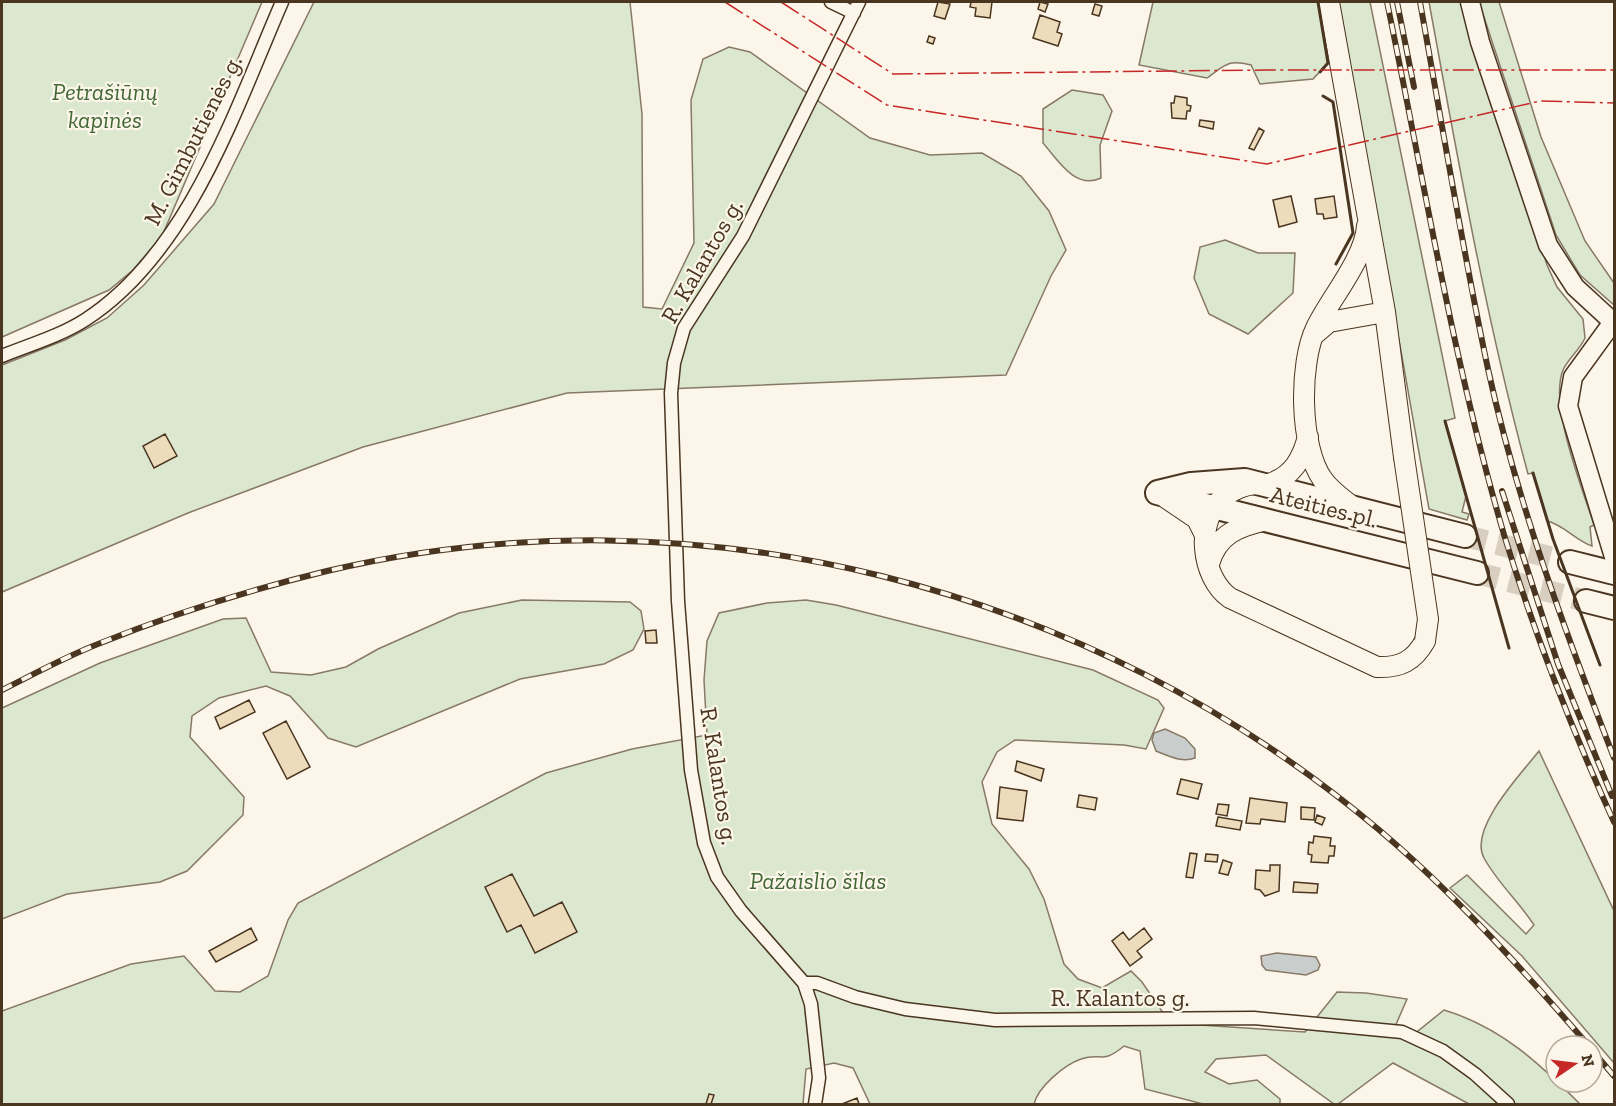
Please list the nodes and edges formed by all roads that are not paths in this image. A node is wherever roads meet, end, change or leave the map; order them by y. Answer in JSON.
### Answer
{"nodes":[{"id":1,"x":282,"y":2,"type":"edge"},
{"id":2,"x":831,"y":2,"type":"edge"},
{"id":3,"x":1329,"y":2,"type":"edge"},
{"id":4,"x":1470,"y":2,"type":"edge"},
{"id":5,"x":856,"y":7,"type":"edge"},
{"id":6,"x":1367,"y":214,"type":"junction"},
{"id":7,"x":1385,"y":312,"type":"junction"},
{"id":8,"x":1614,"y":323,"type":"edge"},
{"id":9,"x":1311,"y":339,"type":"junction"},
{"id":10,"x":2,"y":356,"type":"edge"},
{"id":11,"x":1308,"y":437,"type":"junction"},
{"id":12,"x":1268,"y":484,"type":"junction"},
{"id":13,"x":1157,"y":493,"type":"junction"},
{"id":14,"x":1216,"y":507,"type":"junction"},
{"id":15,"x":1353,"y":507,"type":"junction"},
{"id":16,"x":1267,"y":520,"type":"junction"},
{"id":17,"x":1465,"y":536,"type":"tunnel mouth"},
{"id":18,"x":1206,"y":537,"type":"junction"},
{"id":19,"x":1614,"y":556,"type":"edge"},
{"id":20,"x":1570,"y":562,"type":"tunnel mouth"},
{"id":21,"x":1208,"y":567,"type":"junction"},
{"id":22,"x":1477,"y":573,"type":"tunnel mouth"},
{"id":23,"x":1614,"y":573,"type":"edge"},
{"id":24,"x":1586,"y":601,"type":"tunnel mouth"},
{"id":25,"x":1614,"y":608,"type":"edge"},
{"id":26,"x":804,"y":983,"type":"junction"},
{"id":27,"x":815,"y":1104,"type":"edge"},
{"id":28,"x":1508,"y":1104,"type":"edge"}],
"edges":[{"from":1,"to":10,"type":"street","name":"M. Gimbutienės g."},
{"from":2,"to":5,"type":"street"},
{"from":3,"to":6,"type":"main road"},
{"from":4,"to":8,"type":"main road"},
{"from":5,"to":26,"type":"street","name":"R. Kalantos g."},
{"from":6,"to":7,"type":"main road"},
{"from":6,"to":9,"type":"main road"},
{"from":7,"to":9,"type":"main road"},
{"from":7,"to":21,"type":"main road","bridge":true},
{"from":8,"to":19,"type":"main road"},
{"from":9,"to":11,"type":"main road"},
{"from":11,"to":12,"type":"main road"},
{"from":11,"to":15,"type":"main road"},
{"from":12,"to":13,"type":"highway","name":"Ateities pl."},
{"from":12,"to":14,"type":"main road"},
{"from":12,"to":15,"type":"highway","name":"Ateities pl."},
{"from":13,"to":14,"type":"highway","name":"Ateities pl."},
{"from":13,"to":18,"type":"main road"},
{"from":14,"to":16,"type":"highway","name":"Ateities pl."},
{"from":14,"to":18,"type":"main road"},
{"from":15,"to":17,"type":"highway","name":"Ateities pl."},
{"from":16,"to":21,"type":"main road"},
{"from":16,"to":22,"type":"highway","name":"Ateities pl."},
{"from":18,"to":21,"type":"main road"},
{"from":20,"to":23,"type":"highway"},
{"from":24,"to":25,"type":"highway"},
{"from":26,"to":27,"type":"street"},
{"from":26,"to":28,"type":"street","name":"R. Kalantos g."}]}
